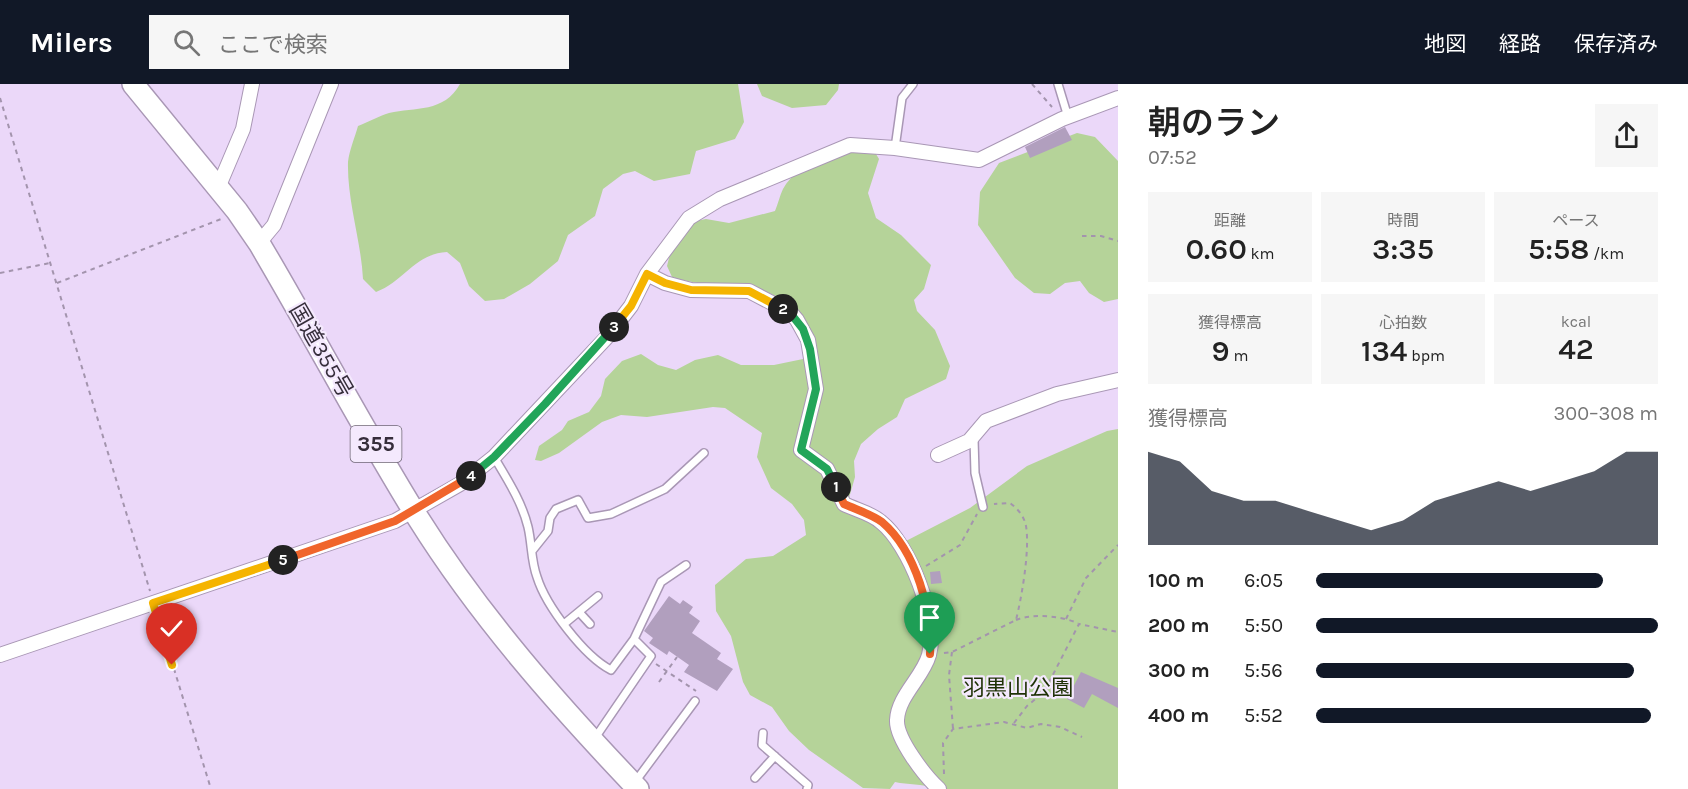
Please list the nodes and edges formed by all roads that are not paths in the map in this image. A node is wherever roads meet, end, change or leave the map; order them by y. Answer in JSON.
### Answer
{"nodes":[{"id":1,"x":133,"y":84,"type":"edge"},
{"id":2,"x":252,"y":84,"type":"edge"},
{"id":3,"x":331,"y":84,"type":"edge"},
{"id":4,"x":913,"y":84,"type":"edge"},
{"id":5,"x":1058,"y":84,"type":"edge"},
{"id":6,"x":1118,"y":98,"type":"edge"},
{"id":7,"x":1065,"y":118,"type":"junction"},
{"id":8,"x":896,"y":148,"type":"junction"},
{"id":9,"x":218,"y":188,"type":"junction"},
{"id":10,"x":259,"y":243,"type":"junction"},
{"id":11,"x":647,"y":274,"type":"junction"},
{"id":12,"x":1118,"y":380,"type":"edge"},
{"id":13,"x":974,"y":436,"type":"junction"},
{"id":14,"x":704,"y":453,"type":"dead end"},
{"id":15,"x":938,"y":456,"type":"dead end"},
{"id":16,"x":494,"y":457,"type":"junction"},
{"id":17,"x":984,"y":507,"type":"road end"},
{"id":18,"x":414,"y":511,"type":"junction"},
{"id":19,"x":532,"y":551,"type":"junction"},
{"id":20,"x":686,"y":565,"type":"dead end"},
{"id":21,"x":598,"y":596,"type":"dead end"},
{"id":22,"x":579,"y":612,"type":"junction"},
{"id":23,"x":564,"y":624,"type":"junction"},
{"id":24,"x":590,"y":624,"type":"dead end"},
{"id":25,"x":634,"y":639,"type":"junction"},
{"id":26,"x":0,"y":655,"type":"edge"},
{"id":27,"x":695,"y":700,"type":"road end"},
{"id":28,"x":763,"y":733,"type":"dead end"},
{"id":29,"x":594,"y":740,"type":"junction"},
{"id":30,"x":775,"y":756,"type":"junction"},
{"id":31,"x":755,"y":778,"type":"dead end"},
{"id":32,"x":636,"y":787,"type":"edge"},
{"id":33,"x":938,"y":788,"type":"edge"},
{"id":34,"x":807,"y":789,"type":"edge"}],
"edges":[{"from":1,"to":9,"type":"highway","name":"国道355号","number":"355"},
{"from":2,"to":9,"type":"street"},
{"from":3,"to":10,"type":"street"},
{"from":4,"to":8,"type":"lane"},
{"from":5,"to":7,"type":"lane"},
{"from":6,"to":7,"type":"street"},
{"from":7,"to":8,"type":"street"},
{"from":8,"to":11,"type":"street"},
{"from":9,"to":10,"type":"highway","name":"国道355号","number":"355"},
{"from":10,"to":18,"type":"highway","name":"国道355号","number":"355"},
{"from":11,"to":16,"type":"street"},
{"from":11,"to":33,"type":"street"},
{"from":12,"to":13,"type":"street"},
{"from":13,"to":15,"type":"street"},
{"from":13,"to":17,"type":"lane"},
{"from":14,"to":19,"type":"lane"},
{"from":16,"to":18,"type":"street"},
{"from":16,"to":19,"type":"lane"},
{"from":18,"to":26,"type":"street"},
{"from":18,"to":29,"type":"highway","name":"国道355号","number":"355"},
{"from":19,"to":23,"type":"lane"},
{"from":20,"to":25,"type":"lane"},
{"from":21,"to":22,"type":"lane"},
{"from":22,"to":23,"type":"lane"},
{"from":22,"to":24,"type":"lane"},
{"from":23,"to":25,"type":"lane"},
{"from":25,"to":29,"type":"lane"},
{"from":27,"to":32,"type":"lane"},
{"from":28,"to":30,"type":"lane"},
{"from":29,"to":32,"type":"highway","name":"国道355号","number":"355"},
{"from":30,"to":31,"type":"lane"},
{"from":30,"to":34,"type":"lane"}]}
